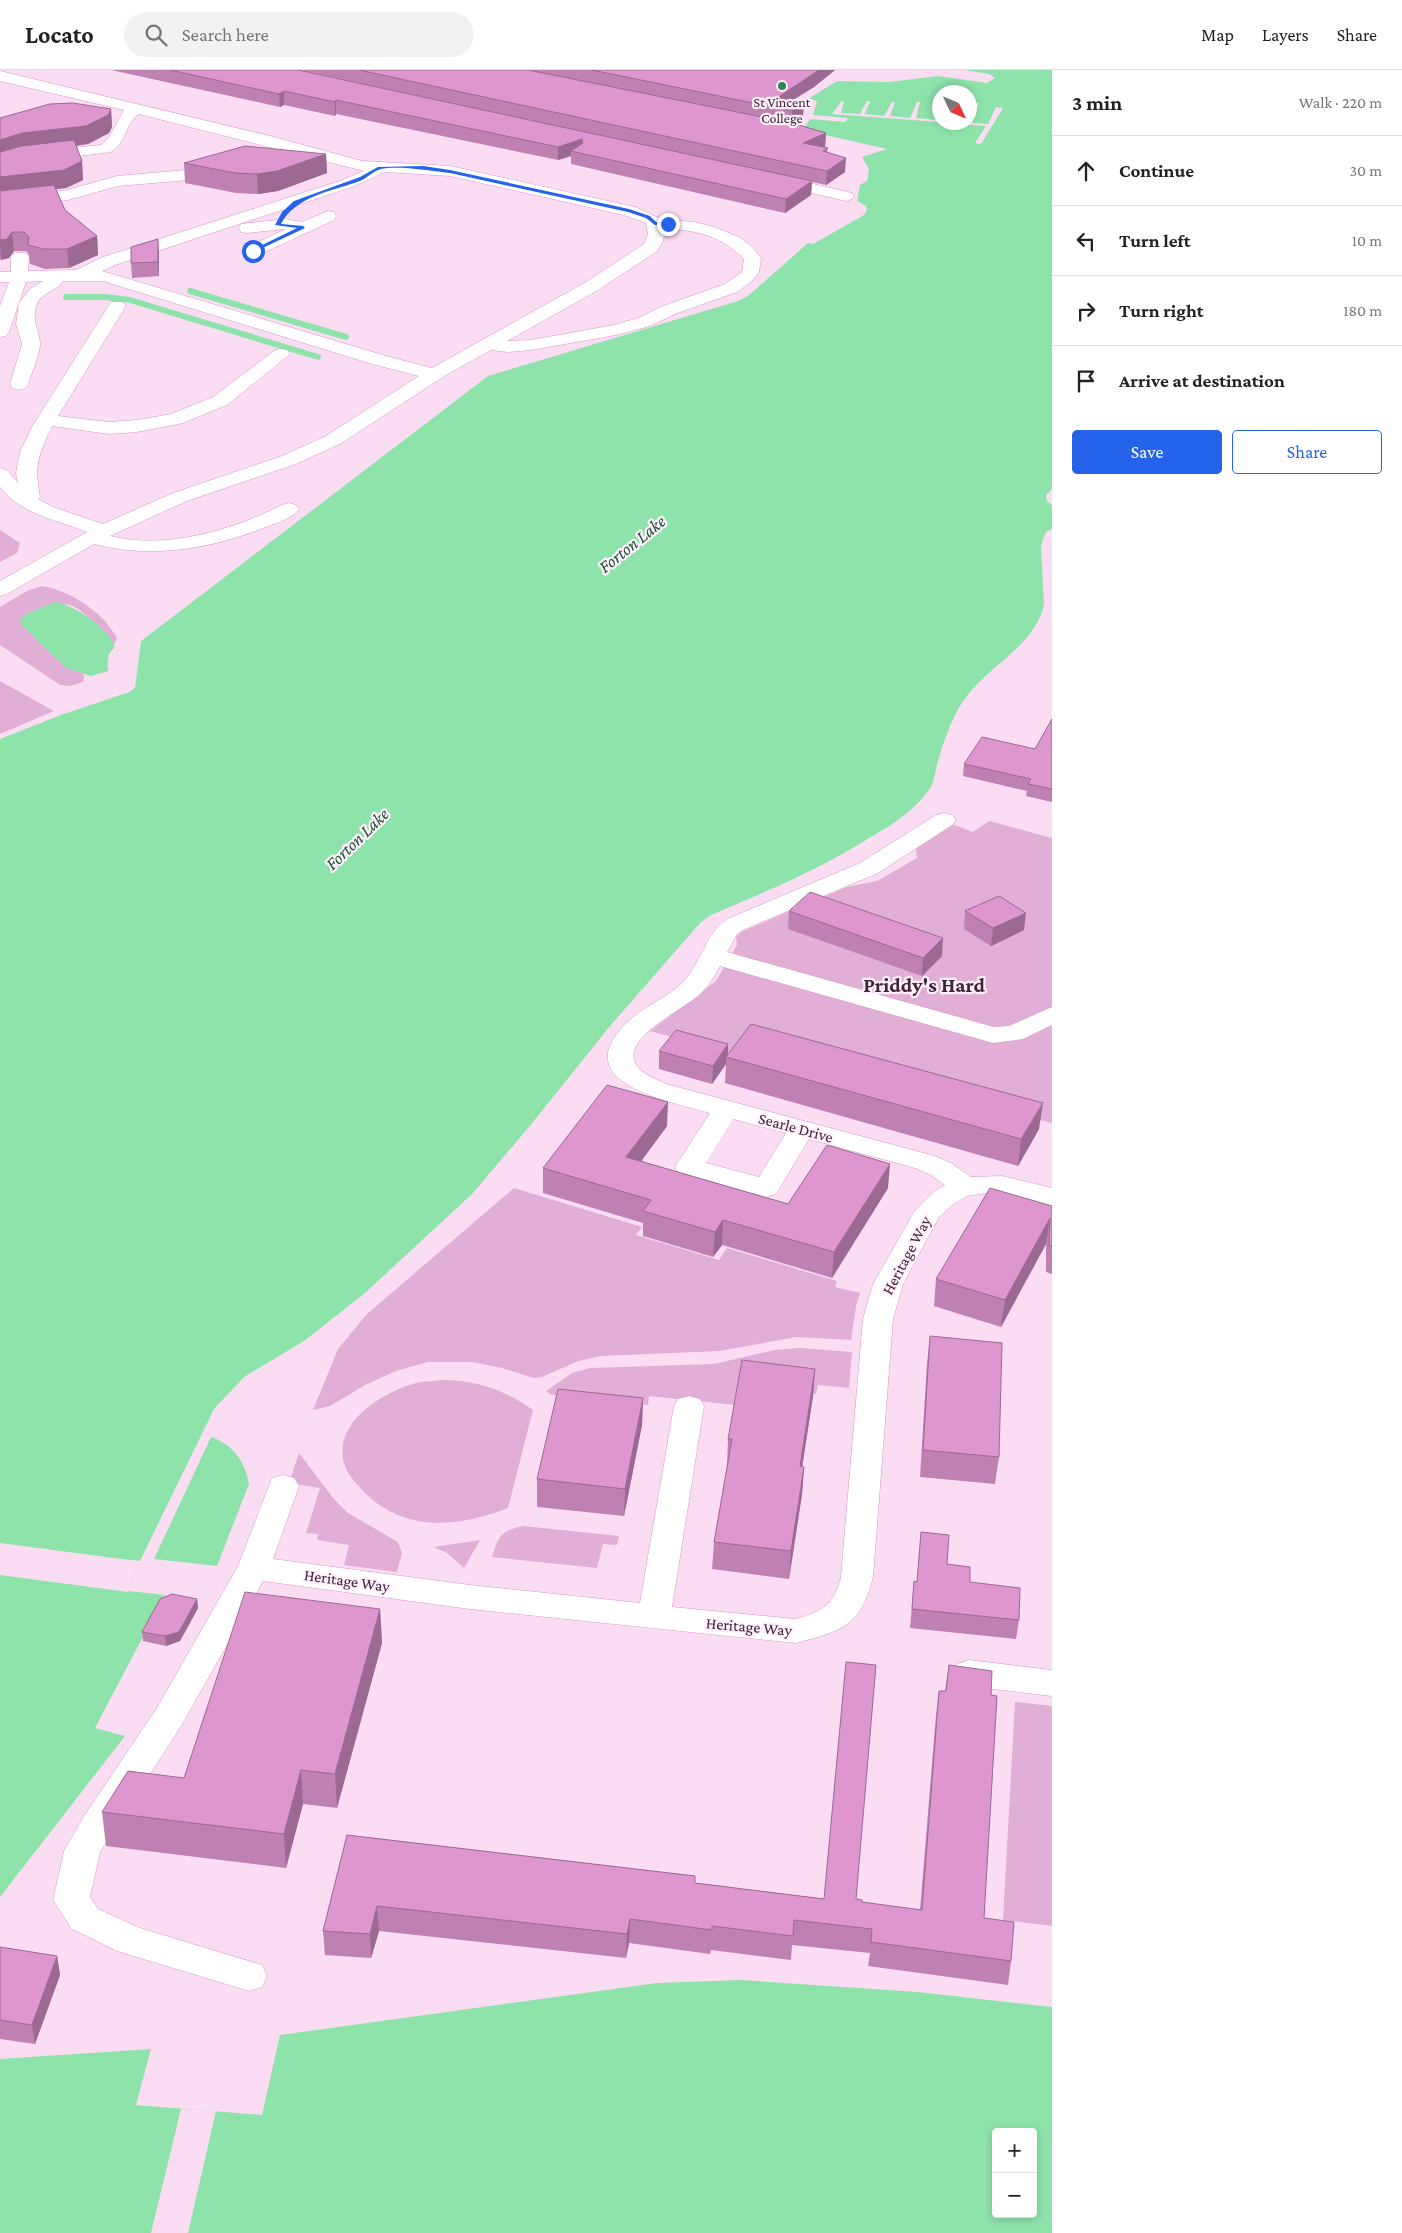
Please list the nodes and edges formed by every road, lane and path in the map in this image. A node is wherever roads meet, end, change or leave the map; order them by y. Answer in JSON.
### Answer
{"nodes":[{"id":1,"x":0,"y":76,"type":"edge"},
{"id":2,"x":77,"y":95,"type":"junction"},
{"id":3,"x":55,"y":105,"type":"edge"},
{"id":4,"x":136,"y":109,"type":"junction"},
{"id":5,"x":260,"y":139,"type":"junction"},
{"id":6,"x":66,"y":154,"type":"junction"},
{"id":7,"x":0,"y":164,"type":"edge"},
{"id":8,"x":380,"y":168,"type":"junction"},
{"id":9,"x":761,"y":177,"type":"edge"},
{"id":10,"x":129,"y":180,"type":"junction"},
{"id":11,"x":846,"y":196,"type":"dead end"},
{"id":12,"x":306,"y":197,"type":"junction"},
{"id":13,"x":0,"y":203,"type":"edge"},
{"id":14,"x":328,"y":216,"type":"dead end"},
{"id":15,"x":655,"y":224,"type":"junction"},
{"id":16,"x":278,"y":225,"type":"junction"},
{"id":17,"x":303,"y":227,"type":"junction"},
{"id":18,"x":201,"y":230,"type":"junction"},
{"id":19,"x":253,"y":251,"type":"dead end"},
{"id":20,"x":0,"y":266,"type":"edge"},
{"id":21,"x":20,"y":267,"type":"junction"},
{"id":22,"x":81,"y":275,"type":"junction"},
{"id":23,"x":57,"y":276,"type":"junction"},
{"id":24,"x":0,"y":277,"type":"edge"},
{"id":25,"x":117,"y":306,"type":"dead end"},
{"id":26,"x":0,"y":332,"type":"edge"},
{"id":27,"x":491,"y":344,"type":"junction"},
{"id":28,"x":281,"y":354,"type":"dead end"},
{"id":29,"x":435,"y":374,"type":"junction"},
{"id":30,"x":19,"y":384,"type":"dead end"},
{"id":31,"x":46,"y":420,"type":"junction"},
{"id":32,"x":0,"y":474,"type":"edge"},
{"id":33,"x":24,"y":500,"type":"junction"},
{"id":34,"x":289,"y":509,"type":"dead end"},
{"id":35,"x":97,"y":534,"type":"junction"},
{"id":36,"x":0,"y":590,"type":"edge"},
{"id":37,"x":944,"y":820,"type":"dead end"},
{"id":38,"x":712,"y":956,"type":"junction"},
{"id":39,"x":1052,"y":1014,"type":"edge"},
{"id":40,"x":726,"y":1109,"type":"junction"},
{"id":41,"x":802,"y":1129,"type":"junction"},
{"id":42,"x":965,"y":1186,"type":"junction"},
{"id":43,"x":1052,"y":1197,"type":"edge"},
{"id":44,"x":689,"y":1406,"type":"dead end"},
{"id":45,"x":283,"y":1486,"type":"dead end"},
{"id":46,"x":254,"y":1568,"type":"junction"},
{"id":47,"x":654,"y":1617,"type":"junction"},
{"id":48,"x":969,"y":1673,"type":"edge"},
{"id":49,"x":1052,"y":1683,"type":"edge"},
{"id":50,"x":249,"y":1976,"type":"dead end"}],
"edges":[{"from":1,"to":2,"type":"street"},
{"from":2,"to":3,"type":"street"},
{"from":2,"to":4,"type":"street"},
{"from":4,"to":5,"type":"street"},
{"from":4,"to":6,"type":"street"},
{"from":5,"to":8,"type":"street"},
{"from":5,"to":10,"type":"street"},
{"from":6,"to":7,"type":"street"},
{"from":6,"to":10,"type":"street"},
{"from":8,"to":12,"type":"street"},
{"from":8,"to":15,"type":"street"},
{"from":9,"to":11,"type":"street"},
{"from":10,"to":13,"type":"street"},
{"from":12,"to":16,"type":"street"},
{"from":12,"to":18,"type":"street"},
{"from":14,"to":17,"type":"street"},
{"from":15,"to":27,"type":"street"},
{"from":15,"to":27,"type":"street"},
{"from":16,"to":17,"type":"street"},
{"from":16,"to":18,"type":"street"},
{"from":17,"to":19,"type":"street"},
{"from":18,"to":22,"type":"street"},
{"from":20,"to":21,"type":"street"},
{"from":21,"to":23,"type":"street"},
{"from":21,"to":24,"type":"street"},
{"from":21,"to":26,"type":"street"},
{"from":22,"to":23,"type":"street"},
{"from":22,"to":29,"type":"street"},
{"from":23,"to":30,"type":"street"},
{"from":25,"to":31,"type":"street"},
{"from":27,"to":29,"type":"street"},
{"from":28,"to":31,"type":"street"},
{"from":29,"to":35,"type":"street"},
{"from":31,"to":33,"type":"street"},
{"from":32,"to":33,"type":"street"},
{"from":33,"to":35,"type":"street"},
{"from":34,"to":35,"type":"street"},
{"from":35,"to":36,"type":"street"},
{"from":37,"to":38,"type":"street"},
{"from":38,"to":39,"type":"street"},
{"from":38,"to":40,"type":"street","name":"Searle Drive"},
{"from":40,"to":41,"type":"street","name":"Searle Drive"},
{"from":40,"to":41,"type":"street"},
{"from":41,"to":42,"type":"street","name":"Searle Drive"},
{"from":42,"to":43,"type":"street","name":"Heritage Way"},
{"from":42,"to":47,"type":"street","name":"Heritage Way"},
{"from":44,"to":47,"type":"street"},
{"from":45,"to":46,"type":"street"},
{"from":46,"to":47,"type":"street","name":"Heritage Way"},
{"from":46,"to":50,"type":"street"},
{"from":48,"to":49,"type":"street"}]}
